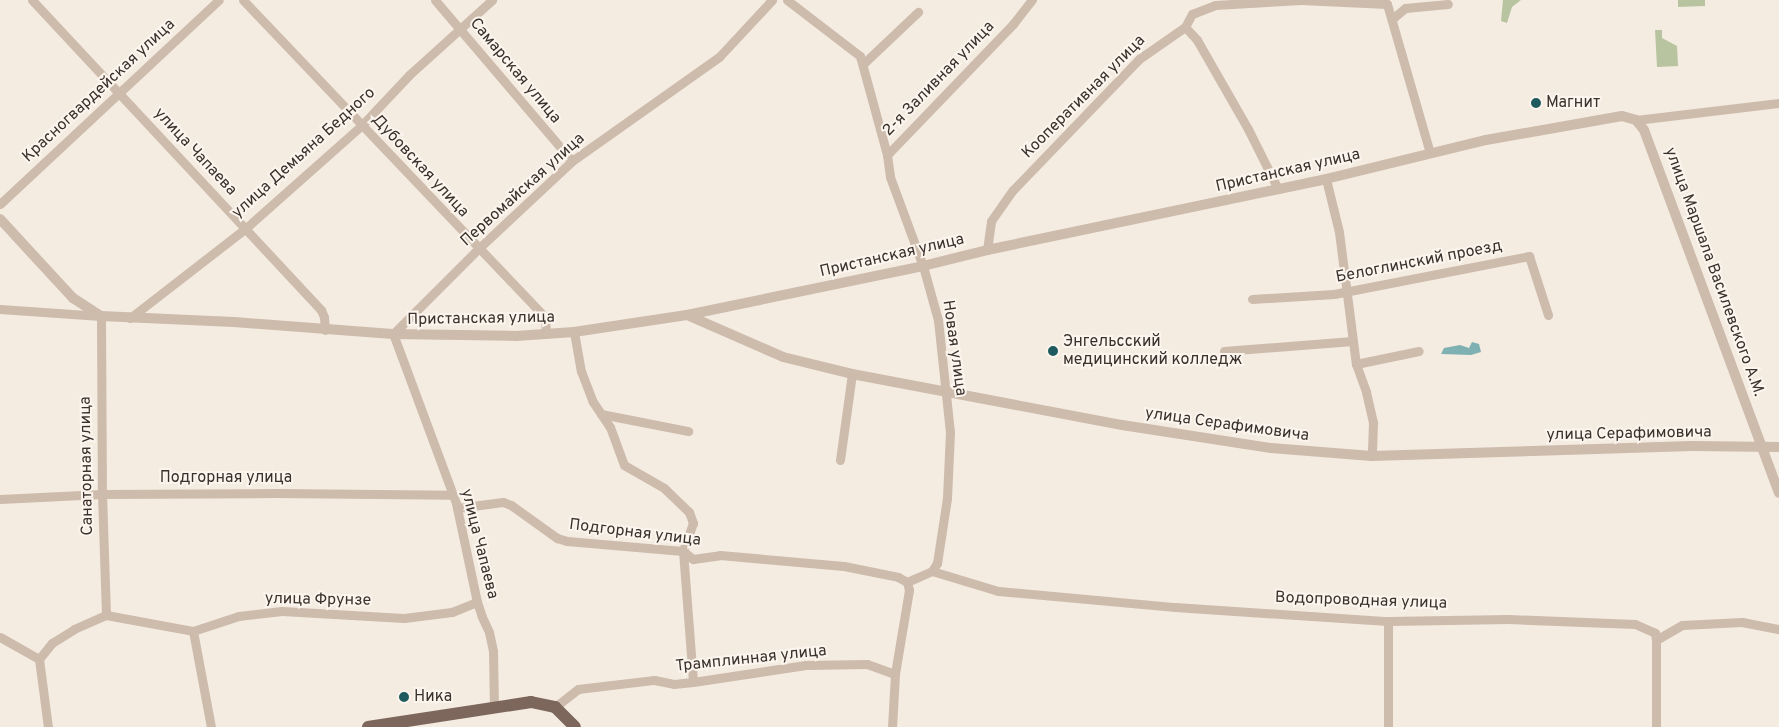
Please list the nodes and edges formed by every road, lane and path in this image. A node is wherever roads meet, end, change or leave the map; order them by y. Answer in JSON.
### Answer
{"nodes":[{"id":1,"x":32,"y":0,"type":"edge"},
{"id":2,"x":219,"y":0,"type":"edge"},
{"id":3,"x":243,"y":0,"type":"edge"},
{"id":4,"x":435,"y":0,"type":"edge"},
{"id":5,"x":492,"y":0,"type":"edge"},
{"id":6,"x":772,"y":0,"type":"edge"},
{"id":7,"x":787,"y":0,"type":"edge"},
{"id":8,"x":1032,"y":0,"type":"edge"},
{"id":9,"x":1448,"y":4,"type":"dead end"},
{"id":10,"x":918,"y":12,"type":"dead end"},
{"id":11,"x":1392,"y":19,"type":"junction"},
{"id":12,"x":1185,"y":27,"type":"junction"},
{"id":13,"x":460,"y":29,"type":"junction"},
{"id":14,"x":863,"y":64,"type":"junction"},
{"id":15,"x":118,"y":93,"type":"junction"},
{"id":16,"x":1779,"y":103,"type":"edge"},
{"id":17,"x":1636,"y":120,"type":"junction"},
{"id":18,"x":361,"y":126,"type":"junction"},
{"id":19,"x":1430,"y":153,"type":"junction"},
{"id":20,"x":887,"y":155,"type":"junction"},
{"id":21,"x":572,"y":161,"type":"junction"},
{"id":22,"x":1326,"y":179,"type":"junction"},
{"id":23,"x":1278,"y":189,"type":"junction"},
{"id":24,"x":0,"y":204,"type":"edge"},
{"id":25,"x":0,"y":219,"type":"edge"},
{"id":26,"x":246,"y":228,"type":"junction"},
{"id":27,"x":478,"y":249,"type":"junction"},
{"id":28,"x":987,"y":250,"type":"junction"},
{"id":29,"x":923,"y":266,"type":"junction"},
{"id":30,"x":1347,"y":291,"type":"junction"},
{"id":31,"x":1252,"y":299,"type":"dead end"},
{"id":32,"x":0,"y":309,"type":"edge"},
{"id":33,"x":687,"y":315,"type":"junction"},
{"id":34,"x":1548,"y":315,"type":"dead end"},
{"id":35,"x":100,"y":316,"type":"junction"},
{"id":36,"x":129,"y":319,"type":"junction"},
{"id":37,"x":325,"y":330,"type":"junction"},
{"id":38,"x":574,"y":332,"type":"junction"},
{"id":39,"x":392,"y":334,"type":"junction"},
{"id":40,"x":546,"y":334,"type":"junction"},
{"id":41,"x":1353,"y":341,"type":"junction"},
{"id":42,"x":1224,"y":351,"type":"dead end"},
{"id":43,"x":1419,"y":352,"type":"dead end"},
{"id":44,"x":1356,"y":364,"type":"junction"},
{"id":45,"x":852,"y":374,"type":"junction"},
{"id":46,"x":947,"y":392,"type":"junction"},
{"id":47,"x":601,"y":414,"type":"junction"},
{"id":48,"x":688,"y":431,"type":"dead end"},
{"id":49,"x":1763,"y":447,"type":"junction"},
{"id":50,"x":1779,"y":447,"type":"edge"},
{"id":51,"x":1372,"y":456,"type":"junction"},
{"id":52,"x":840,"y":460,"type":"dead end"},
{"id":53,"x":1779,"y":493,"type":"edge"},
{"id":54,"x":102,"y":494,"type":"junction"},
{"id":55,"x":453,"y":496,"type":"junction"},
{"id":56,"x":0,"y":499,"type":"edge"},
{"id":57,"x":457,"y":508,"type":"junction"},
{"id":58,"x":683,"y":551,"type":"junction"},
{"id":59,"x":932,"y":571,"type":"junction"},
{"id":60,"x":907,"y":582,"type":"junction"},
{"id":61,"x":478,"y":602,"type":"junction"},
{"id":62,"x":106,"y":615,"type":"junction"},
{"id":63,"x":1388,"y":621,"type":"junction"},
{"id":64,"x":1779,"y":629,"type":"edge"},
{"id":65,"x":193,"y":631,"type":"junction"},
{"id":66,"x":0,"y":637,"type":"edge"},
{"id":67,"x":1656,"y":640,"type":"junction"},
{"id":68,"x":39,"y":659,"type":"junction"},
{"id":69,"x":895,"y":674,"type":"junction"},
{"id":70,"x":693,"y":682,"type":"junction"},
{"id":71,"x":555,"y":707,"type":"junction"},
{"id":72,"x":494,"y":708,"type":"junction"},
{"id":73,"x":48,"y":727,"type":"edge"},
{"id":74,"x":211,"y":727,"type":"edge"},
{"id":75,"x":368,"y":727,"type":"edge"},
{"id":76,"x":575,"y":727,"type":"edge"},
{"id":77,"x":892,"y":727,"type":"edge"},
{"id":78,"x":1388,"y":727,"type":"edge"},
{"id":79,"x":1656,"y":727,"type":"edge"}],
"edges":[{"from":1,"to":15,"type":"street","name":"улица Чапаева"},
{"from":2,"to":15,"type":"street","name":"Красногвардейская улица"},
{"from":3,"to":18,"type":"street","name":"Дубовская улица"},
{"from":4,"to":13,"type":"street","name":"Самарская улица"},
{"from":5,"to":13,"type":"street","name":"улица Демьяна Бедного"},
{"from":6,"to":21,"type":"street","name":"Первомайская улица"},
{"from":7,"to":14,"type":"street","name":"Новая улица"},
{"from":8,"to":20,"type":"street","name":"2-я Заливная улица"},
{"from":9,"to":11,"type":"street"},
{"from":10,"to":14,"type":"street"},
{"from":11,"to":12,"type":"street","name":"Кооперативная улица"},
{"from":11,"to":19,"type":"street"},
{"from":12,"to":23,"type":"street"},
{"from":12,"to":28,"type":"street","name":"Кооперативная улица"},
{"from":13,"to":18,"type":"street","name":"улица Демьяна Бедного"},
{"from":13,"to":21,"type":"street","name":"Самарская улица"},
{"from":14,"to":20,"type":"street","name":"Новая улица"},
{"from":15,"to":24,"type":"street","name":"Красногвардейская улица"},
{"from":15,"to":26,"type":"street","name":"улица Чапаева"},
{"from":16,"to":17,"type":"street","name":"Пристанская улица"},
{"from":17,"to":19,"type":"street","name":"Пристанская улица"},
{"from":17,"to":49,"type":"street","name":"улица Маршала Василевского А.М."},
{"from":18,"to":26,"type":"street","name":"улица Демьяна Бедного"},
{"from":18,"to":27,"type":"street","name":"Дубовская улица"},
{"from":19,"to":22,"type":"street","name":"Пристанская улица"},
{"from":20,"to":29,"type":"street","name":"Новая улица"},
{"from":21,"to":27,"type":"street","name":"Первомайская улица"},
{"from":22,"to":23,"type":"street","name":"Пристанская улица"},
{"from":22,"to":30,"type":"street"},
{"from":23,"to":28,"type":"street","name":"Пристанская улица"},
{"from":25,"to":35,"type":"street"},
{"from":26,"to":36,"type":"street","name":"улица Демьяна Бедного"},
{"from":26,"to":37,"type":"street","name":"улица Чапаева"},
{"from":27,"to":39,"type":"street","name":"Первомайская улица"},
{"from":27,"to":40,"type":"street","name":"Дубовская улица"},
{"from":28,"to":29,"type":"street","name":"Пристанская улица"},
{"from":29,"to":33,"type":"street","name":"Пристанская улица"},
{"from":29,"to":46,"type":"street","name":"Новая улица"},
{"from":30,"to":31,"type":"street","name":"Белоглинский проезд"},
{"from":30,"to":34,"type":"street","name":"Белоглинский проезд"},
{"from":30,"to":41,"type":"street"},
{"from":32,"to":35,"type":"street","name":"Пристанская улица"},
{"from":33,"to":38,"type":"street","name":"Пристанская улица"},
{"from":33,"to":45,"type":"street","name":"улица Серафимовича"},
{"from":35,"to":36,"type":"street","name":"Пристанская улица"},
{"from":35,"to":54,"type":"street","name":"Санаторная улица"},
{"from":36,"to":37,"type":"street","name":"Пристанская улица"},
{"from":37,"to":39,"type":"street","name":"Пристанская улица"},
{"from":38,"to":40,"type":"street","name":"Пристанская улица"},
{"from":38,"to":47,"type":"street"},
{"from":39,"to":40,"type":"street","name":"Пристанская улица"},
{"from":39,"to":55,"type":"street","name":"улица Чапаева"},
{"from":41,"to":42,"type":"street"},
{"from":41,"to":44,"type":"street"},
{"from":43,"to":44,"type":"street"},
{"from":44,"to":51,"type":"street"},
{"from":45,"to":46,"type":"street","name":"улица Серафимовича"},
{"from":45,"to":52,"type":"street"},
{"from":46,"to":51,"type":"street","name":"улица Серафимовича"},
{"from":46,"to":59,"type":"street","name":"Новая улица"},
{"from":47,"to":48,"type":"street"},
{"from":47,"to":58,"type":"street"},
{"from":49,"to":50,"type":"street","name":"улица Серафимовича"},
{"from":49,"to":51,"type":"street","name":"улица Серафимовича"},
{"from":49,"to":53,"type":"street","name":"улица Маршала Василевского А.М."},
{"from":54,"to":55,"type":"street","name":"Подгорная улица"},
{"from":54,"to":56,"type":"street","name":"Подгорная улица"},
{"from":54,"to":62,"type":"street","name":"Санаторная улица"},
{"from":55,"to":57,"type":"street","name":"улица Чапаева"},
{"from":57,"to":58,"type":"street","name":"Подгорная улица"},
{"from":57,"to":61,"type":"street","name":"улица Чапаева"},
{"from":58,"to":60,"type":"street","name":"Подгорная улица"},
{"from":58,"to":70,"type":"street"},
{"from":59,"to":60,"type":"street"},
{"from":59,"to":63,"type":"street","name":"Водопроводная улица"},
{"from":60,"to":69,"type":"street"},
{"from":61,"to":65,"type":"street","name":"улица Фрунзе"},
{"from":61,"to":72,"type":"street","name":"улица Чапаева"},
{"from":62,"to":65,"type":"street","name":"улица Фрунзе"},
{"from":62,"to":68,"type":"street"},
{"from":63,"to":67,"type":"street","name":"Водопроводная улица"},
{"from":63,"to":78,"type":"street"},
{"from":64,"to":67,"type":"street"},
{"from":65,"to":74,"type":"street"},
{"from":66,"to":68,"type":"street"},
{"from":67,"to":79,"type":"street"},
{"from":68,"to":73,"type":"street"},
{"from":69,"to":70,"type":"street","name":"Трамплинная улица"},
{"from":69,"to":77,"type":"street"},
{"from":70,"to":71,"type":"street","name":"Трамплинная улица"},
{"from":71,"to":72,"type":"main road"},
{"from":71,"to":76,"type":"main road"},
{"from":72,"to":75,"type":"main road"}]}
